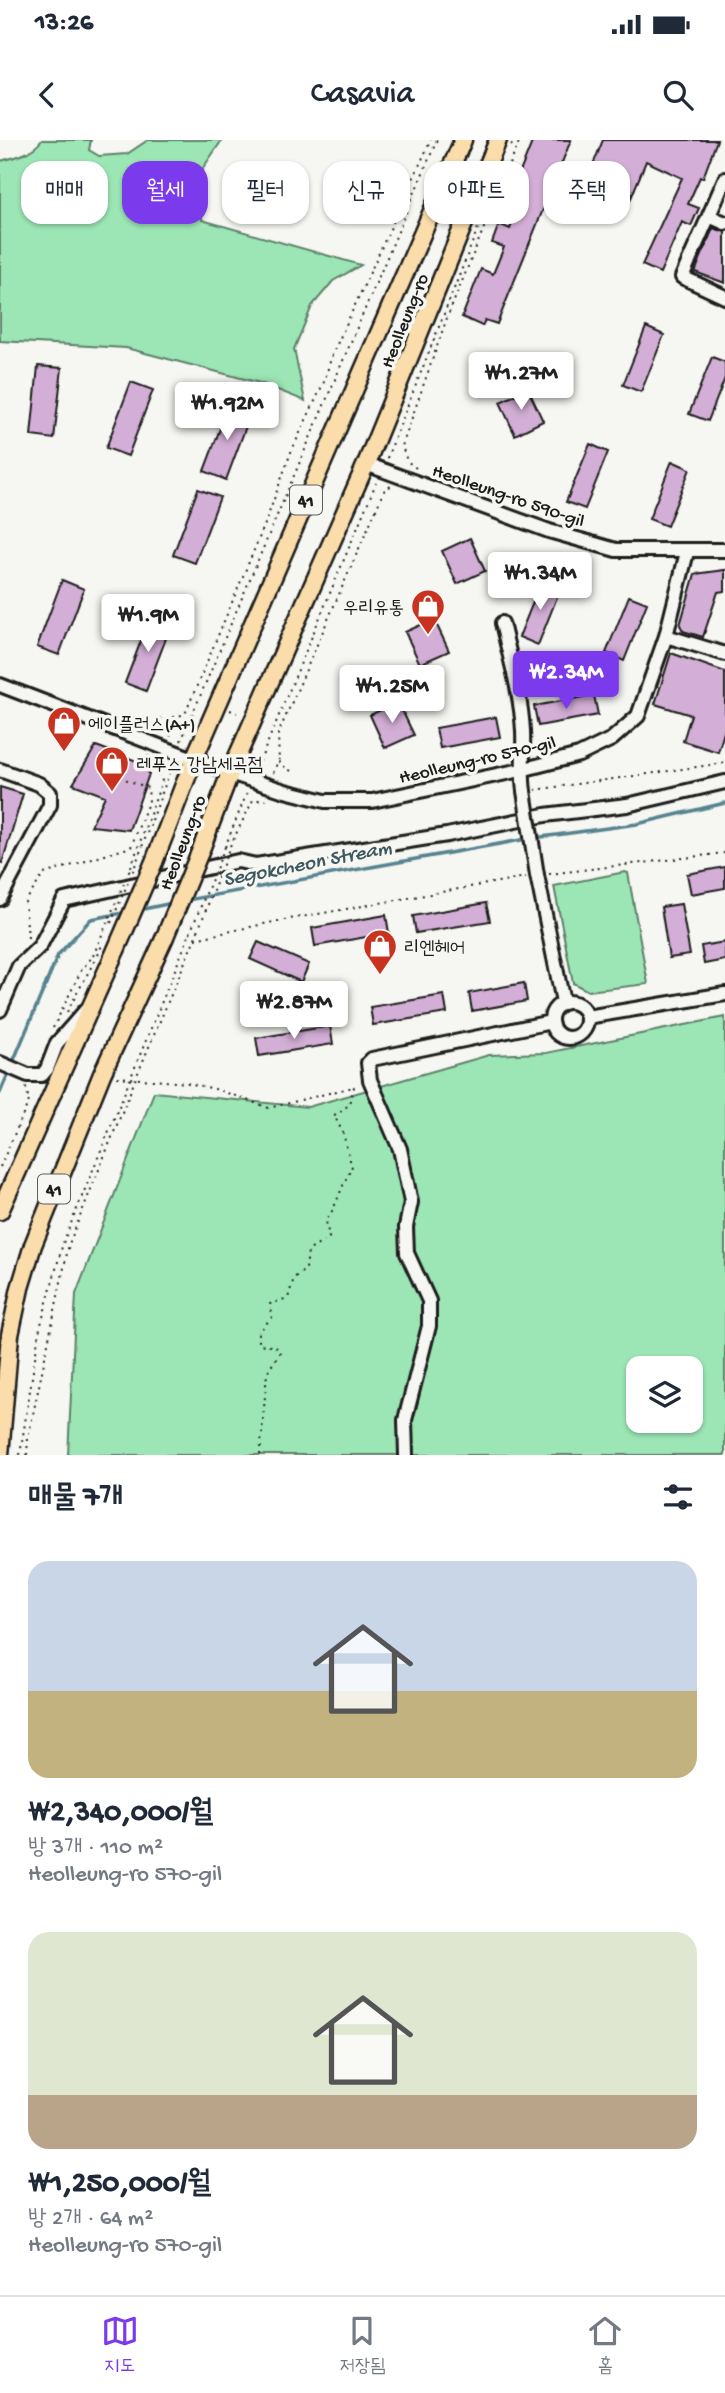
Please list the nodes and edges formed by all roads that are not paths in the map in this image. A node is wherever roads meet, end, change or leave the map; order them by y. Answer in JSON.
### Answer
{"nodes":[{"id":1,"x":463,"y":140,"type":"edge"},
{"id":2,"x":498,"y":140,"type":"edge"},
{"id":3,"x":725,"y":179,"type":"edge"},
{"id":4,"x":709,"y":216,"type":"junction"},
{"id":5,"x":725,"y":223,"type":"edge"},
{"id":6,"x":725,"y":296,"type":"edge"},
{"id":7,"x":366,"y":464,"type":"junction"},
{"id":8,"x":725,"y":551,"type":"edge"},
{"id":9,"x":687,"y":552,"type":"junction"},
{"id":10,"x":502,"y":623,"type":"dead end"},
{"id":11,"x":666,"y":636,"type":"junction"},
{"id":12,"x":725,"y":654,"type":"edge"},
{"id":13,"x":0,"y":685,"type":"edge"},
{"id":14,"x":194,"y":759,"type":"junction"},
{"id":15,"x":521,"y":770,"type":"junction"},
{"id":16,"x":0,"y":771,"type":"edge"},
{"id":17,"x":230,"y":773,"type":"junction"},
{"id":18,"x":725,"y":782,"type":"edge"},
{"id":19,"x":1,"y":895,"type":"edge"},
{"id":20,"x":725,"y":994,"type":"edge"},
{"id":21,"x":563,"y":1002,"type":"junction"},
{"id":22,"x":90,"y":1005,"type":"junction"},
{"id":23,"x":0,"y":1010,"type":"edge"},
{"id":24,"x":587,"y":1017,"type":"junction"},
{"id":25,"x":551,"y":1022,"type":"junction"},
{"id":26,"x":0,"y":1063,"type":"edge"},
{"id":27,"x":0,"y":1211,"type":"edge"},
{"id":28,"x":0,"y":1455,"type":"edge"},
{"id":29,"x":406,"y":1455,"type":"edge"}],
"edges":[{"from":1,"to":14,"type":"main road","name":"Heolleung-ro","number":"41"},
{"from":2,"to":7,"type":"main road","name":"Heolleung-ro","number":"41"},
{"from":3,"to":4,"type":"street"},
{"from":4,"to":5,"type":"street"},
{"from":4,"to":6,"type":"street"},
{"from":7,"to":9,"type":"street","name":"Heolleung-ro 590-gil"},
{"from":7,"to":17,"type":"main road","name":"Heolleung-ro","number":"41"},
{"from":8,"to":9,"type":"street","name":"Heolleung-ro 590-gil"},
{"from":9,"to":11,"type":"street","name":"Heolleung-ro 570-gil"},
{"from":10,"to":15,"type":"street"},
{"from":11,"to":12,"type":"street"},
{"from":11,"to":15,"type":"street","name":"Heolleung-ro 570-gil"},
{"from":13,"to":14,"type":"street","name":"Heolleung-ro 570-gil"},
{"from":14,"to":17,"type":"street","name":"Heolleung-ro 570-gil"},
{"from":14,"to":22,"type":"main road","name":"Heolleung-ro","number":"41","bridge":true},
{"from":15,"to":17,"type":"street","name":"Heolleung-ro 570-gil"},
{"from":15,"to":21,"type":"street","bridge":true},
{"from":16,"to":19,"type":"street"},
{"from":17,"to":28,"type":"main road","name":"Heolleung-ro","number":"41","bridge":true},
{"from":18,"to":23,"type":"street"},
{"from":20,"to":24,"type":"street"},
{"from":21,"to":24,"type":"street"},
{"from":21,"to":25,"type":"street"},
{"from":22,"to":26,"type":"street"},
{"from":22,"to":27,"type":"main road","name":"Heolleung-ro","number":"41"},
{"from":24,"to":25,"type":"street"},
{"from":25,"to":29,"type":"street"}]}
